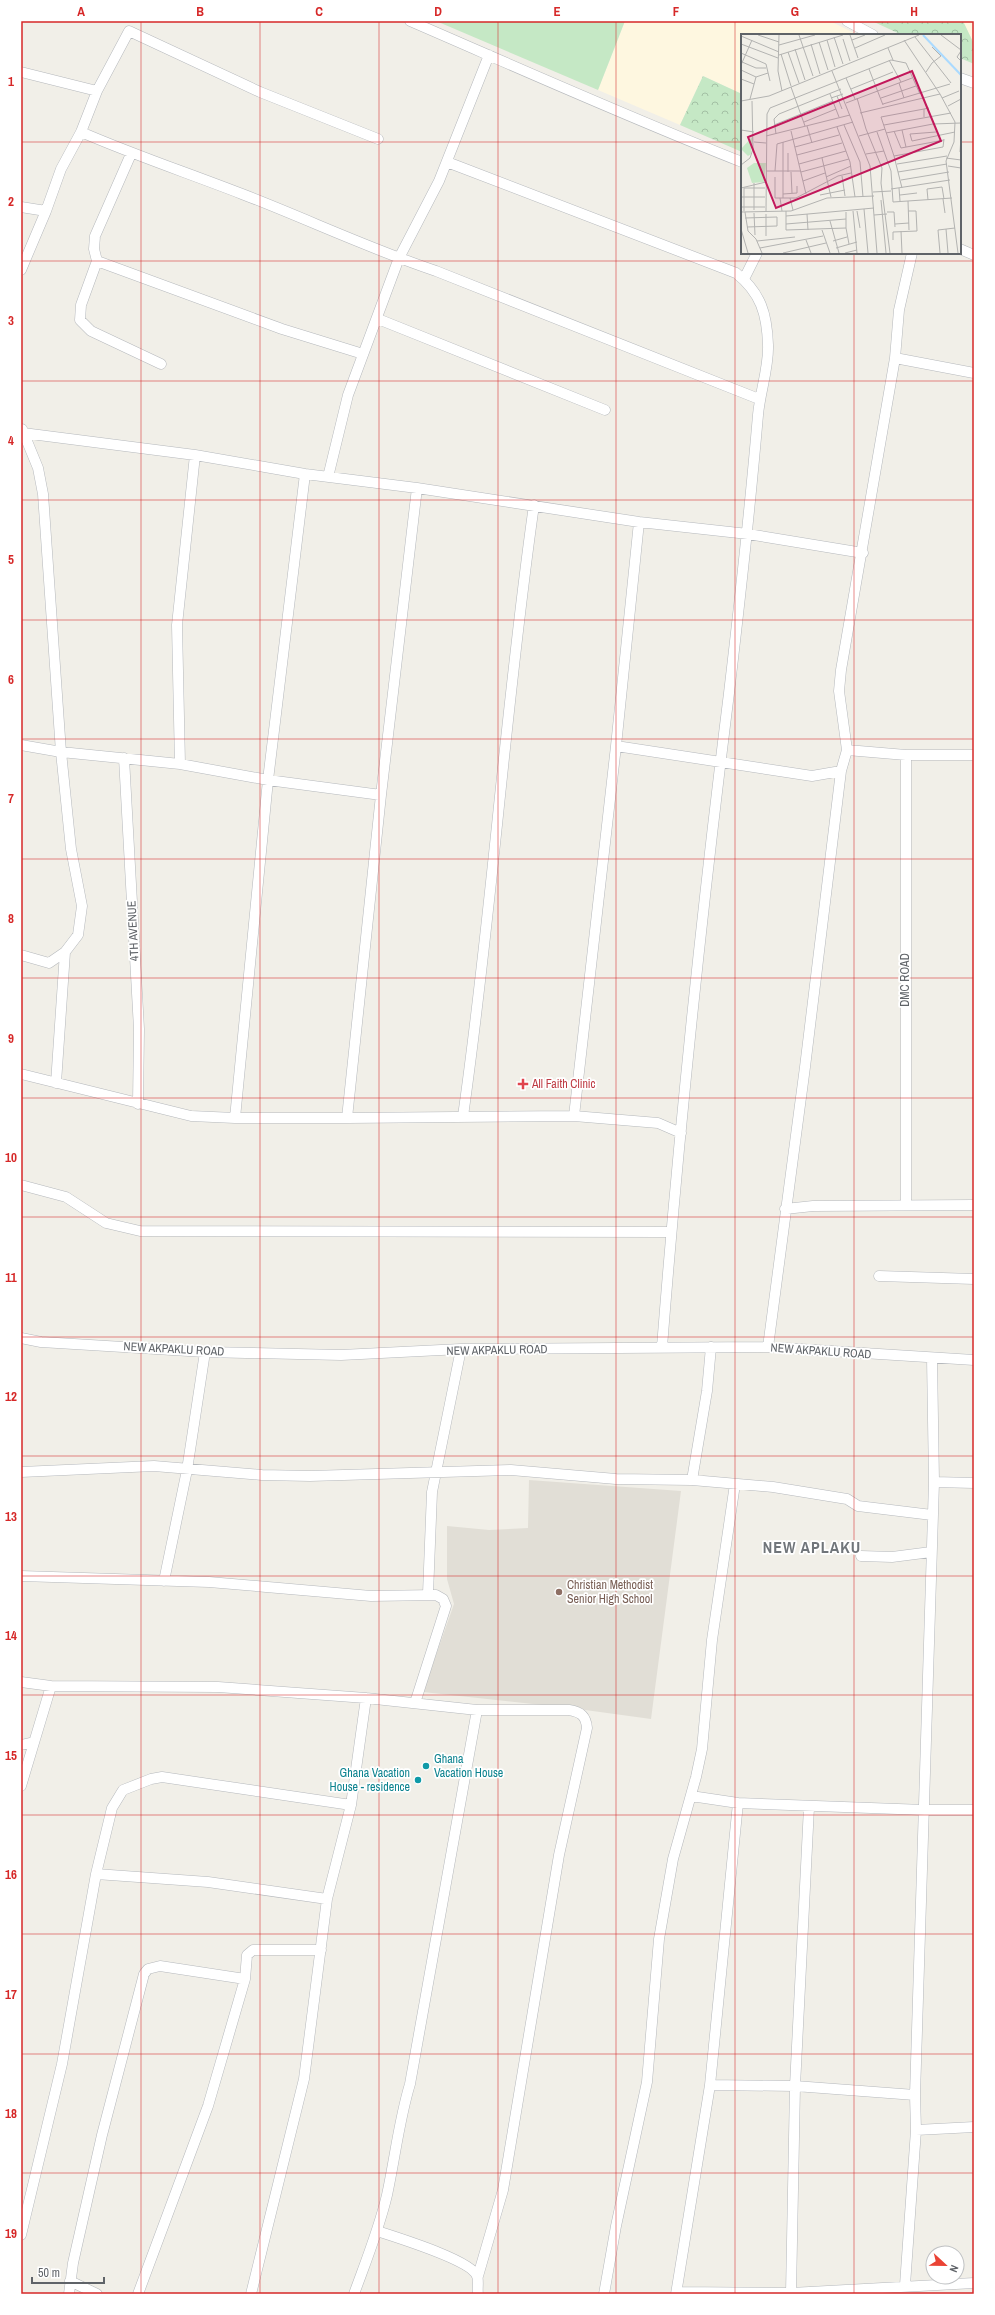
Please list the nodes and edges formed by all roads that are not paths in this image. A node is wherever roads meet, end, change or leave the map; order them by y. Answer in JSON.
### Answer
{"nodes":[{"id":1,"x":410,"y":21,"type":"edge"},
{"id":2,"x":847,"y":21,"type":"edge"},
{"id":3,"x":871,"y":34,"type":"edge"},
{"id":4,"x":489,"y":55,"type":"junction"},
{"id":5,"x":21,"y":72,"type":"edge"},
{"id":6,"x":961,"y":78,"type":"edge"},
{"id":7,"x":974,"y":83,"type":"edge"},
{"id":8,"x":96,"y":91,"type":"junction"},
{"id":9,"x":81,"y":132,"type":"junction"},
{"id":10,"x":378,"y":139,"type":"dead end"},
{"id":11,"x":132,"y":154,"type":"junction"},
{"id":12,"x":446,"y":162,"type":"junction"},
{"id":13,"x":741,"y":162,"type":"edge"},
{"id":14,"x":21,"y":207,"type":"edge"},
{"id":15,"x":46,"y":212,"type":"junction"},
{"id":16,"x":961,"y":249,"type":"edge"},
{"id":17,"x":756,"y":254,"type":"edge"},
{"id":18,"x":912,"y":254,"type":"edge"},
{"id":19,"x":974,"y":255,"type":"edge"},
{"id":20,"x":399,"y":258,"type":"junction"},
{"id":21,"x":97,"y":261,"type":"junction"},
{"id":22,"x":21,"y":270,"type":"edge"},
{"id":23,"x":744,"y":279,"type":"junction"},
{"id":24,"x":378,"y":319,"type":"junction"},
{"id":25,"x":363,"y":354,"type":"junction"},
{"id":26,"x":895,"y":358,"type":"junction"},
{"id":27,"x":161,"y":364,"type":"dead end"},
{"id":28,"x":974,"y":373,"type":"edge"},
{"id":29,"x":759,"y":399,"type":"junction"},
{"id":30,"x":605,"y":410,"type":"dead end"},
{"id":31,"x":22,"y":430,"type":"edge"},
{"id":32,"x":195,"y":455,"type":"junction"},
{"id":33,"x":305,"y":474,"type":"junction"},
{"id":34,"x":328,"y":477,"type":"junction"},
{"id":35,"x":417,"y":488,"type":"junction"},
{"id":36,"x":534,"y":505,"type":"junction"},
{"id":37,"x":639,"y":522,"type":"junction"},
{"id":38,"x":748,"y":534,"type":"junction"},
{"id":39,"x":863,"y":553,"type":"junction"},
{"id":40,"x":21,"y":745,"type":"edge"},
{"id":41,"x":616,"y":746,"type":"junction"},
{"id":42,"x":847,"y":750,"type":"junction"},
{"id":43,"x":61,"y":752,"type":"junction"},
{"id":44,"x":906,"y":755,"type":"junction"},
{"id":45,"x":974,"y":755,"type":"edge"},
{"id":46,"x":124,"y":758,"type":"junction"},
{"id":47,"x":720,"y":761,"type":"junction"},
{"id":48,"x":180,"y":764,"type":"junction"},
{"id":49,"x":841,"y":771,"type":"junction"},
{"id":50,"x":268,"y":780,"type":"junction"},
{"id":51,"x":380,"y":795,"type":"junction"},
{"id":52,"x":65,"y":952,"type":"junction"},
{"id":53,"x":21,"y":955,"type":"edge"},
{"id":54,"x":21,"y":1074,"type":"edge"},
{"id":55,"x":56,"y":1083,"type":"junction"},
{"id":56,"x":138,"y":1104,"type":"junction"},
{"id":57,"x":463,"y":1116,"type":"junction"},
{"id":58,"x":574,"y":1116,"type":"junction"},
{"id":59,"x":235,"y":1118,"type":"junction"},
{"id":60,"x":347,"y":1118,"type":"junction"},
{"id":61,"x":681,"y":1133,"type":"junction"},
{"id":62,"x":21,"y":1185,"type":"edge"},
{"id":63,"x":906,"y":1205,"type":"junction"},
{"id":64,"x":974,"y":1205,"type":"edge"},
{"id":65,"x":785,"y":1209,"type":"junction"},
{"id":66,"x":671,"y":1232,"type":"junction"},
{"id":67,"x":880,"y":1276,"type":"dead end"},
{"id":68,"x":974,"y":1279,"type":"edge"},
{"id":69,"x":21,"y":1338,"type":"edge"},
{"id":70,"x":662,"y":1347,"type":"junction"},
{"id":71,"x":711,"y":1347,"type":"junction"},
{"id":72,"x":768,"y":1347,"type":"junction"},
{"id":73,"x":461,"y":1349,"type":"junction"},
{"id":74,"x":205,"y":1352,"type":"junction"},
{"id":75,"x":932,"y":1358,"type":"junction"},
{"id":76,"x":974,"y":1360,"type":"edge"},
{"id":77,"x":187,"y":1470,"type":"junction"},
{"id":78,"x":21,"y":1472,"type":"edge"},
{"id":79,"x":437,"y":1473,"type":"junction"},
{"id":80,"x":692,"y":1480,"type":"junction"},
{"id":81,"x":934,"y":1482,"type":"junction"},
{"id":82,"x":974,"y":1482,"type":"edge"},
{"id":83,"x":735,"y":1484,"type":"junction"},
{"id":84,"x":932,"y":1515,"type":"junction"},
{"id":85,"x":931,"y":1552,"type":"junction"},
{"id":86,"x":861,"y":1556,"type":"dead end"},
{"id":87,"x":21,"y":1576,"type":"edge"},
{"id":88,"x":164,"y":1581,"type":"junction"},
{"id":89,"x":428,"y":1594,"type":"junction"},
{"id":90,"x":21,"y":1682,"type":"edge"},
{"id":91,"x":51,"y":1686,"type":"junction"},
{"id":92,"x":366,"y":1698,"type":"junction"},
{"id":93,"x":414,"y":1703,"type":"junction"},
{"id":94,"x":477,"y":1710,"type":"junction"},
{"id":95,"x":34,"y":1742,"type":"junction"},
{"id":96,"x":21,"y":1745,"type":"edge"},
{"id":97,"x":21,"y":1786,"type":"edge"},
{"id":98,"x":691,"y":1796,"type":"junction"},
{"id":99,"x":738,"y":1803,"type":"junction"},
{"id":100,"x":351,"y":1805,"type":"junction"},
{"id":101,"x":809,"y":1807,"type":"junction"},
{"id":102,"x":925,"y":1810,"type":"junction"},
{"id":103,"x":974,"y":1810,"type":"edge"},
{"id":104,"x":96,"y":1874,"type":"junction"},
{"id":105,"x":327,"y":1899,"type":"junction"},
{"id":106,"x":321,"y":1950,"type":"junction"},
{"id":107,"x":245,"y":1979,"type":"junction"},
{"id":108,"x":710,"y":2085,"type":"junction"},
{"id":109,"x":795,"y":2086,"type":"junction"},
{"id":110,"x":915,"y":2095,"type":"junction"},
{"id":111,"x":974,"y":2127,"type":"edge"},
{"id":112,"x":916,"y":2130,"type":"junction"},
{"id":113,"x":377,"y":2231,"type":"junction"},
{"id":114,"x":21,"y":2234,"type":"edge"},
{"id":115,"x":478,"y":2276,"type":"junction"},
{"id":116,"x":70,"y":2282,"type":"junction"},
{"id":117,"x":974,"y":2283,"type":"edge"},
{"id":118,"x":905,"y":2285,"type":"junction"},
{"id":119,"x":677,"y":2293,"type":"edge"},
{"id":120,"x":791,"y":2293,"type":"edge"},
{"id":121,"x":69,"y":2294,"type":"edge"},
{"id":122,"x":97,"y":2294,"type":"edge"},
{"id":123,"x":138,"y":2294,"type":"edge"},
{"id":124,"x":251,"y":2294,"type":"edge"},
{"id":125,"x":354,"y":2294,"type":"edge"},
{"id":126,"x":478,"y":2294,"type":"edge"},
{"id":127,"x":604,"y":2294,"type":"edge"}],
"edges":[{"from":1,"to":4,"type":"street"},
{"from":2,"to":3,"type":"street"},
{"from":4,"to":12,"type":"street"},
{"from":4,"to":13,"type":"street"},
{"from":5,"to":8,"type":"street"},
{"from":6,"to":7,"type":"street"},
{"from":8,"to":9,"type":"street"},
{"from":8,"to":10,"type":"street"},
{"from":9,"to":11,"type":"street"},
{"from":9,"to":15,"type":"street"},
{"from":11,"to":20,"type":"street"},
{"from":11,"to":21,"type":"street"},
{"from":12,"to":20,"type":"street"},
{"from":12,"to":23,"type":"street"},
{"from":14,"to":15,"type":"street"},
{"from":15,"to":22,"type":"street"},
{"from":16,"to":19,"type":"street"},
{"from":17,"to":23,"type":"street"},
{"from":18,"to":26,"type":"street"},
{"from":20,"to":24,"type":"street"},
{"from":20,"to":29,"type":"street"},
{"from":21,"to":25,"type":"street"},
{"from":21,"to":27,"type":"street"},
{"from":23,"to":29,"type":"street"},
{"from":24,"to":25,"type":"street"},
{"from":24,"to":30,"type":"street"},
{"from":25,"to":34,"type":"street"},
{"from":26,"to":28,"type":"street"},
{"from":26,"to":39,"type":"street"},
{"from":29,"to":38,"type":"street"},
{"from":31,"to":32,"type":"street"},
{"from":31,"to":43,"type":"street"},
{"from":32,"to":33,"type":"street"},
{"from":32,"to":48,"type":"street"},
{"from":33,"to":34,"type":"street"},
{"from":33,"to":50,"type":"street"},
{"from":34,"to":35,"type":"street"},
{"from":35,"to":36,"type":"street"},
{"from":35,"to":51,"type":"street"},
{"from":36,"to":37,"type":"street"},
{"from":36,"to":57,"type":"street"},
{"from":37,"to":38,"type":"street"},
{"from":37,"to":41,"type":"street"},
{"from":38,"to":39,"type":"street"},
{"from":38,"to":47,"type":"street"},
{"from":39,"to":42,"type":"street"},
{"from":40,"to":43,"type":"street"},
{"from":41,"to":47,"type":"street"},
{"from":41,"to":58,"type":"street"},
{"from":42,"to":44,"type":"street"},
{"from":42,"to":49,"type":"street"},
{"from":43,"to":46,"type":"street"},
{"from":43,"to":52,"type":"street"},
{"from":44,"to":45,"type":"street"},
{"from":44,"to":63,"type":"street","name":"DMC ROAD"},
{"from":46,"to":48,"type":"street"},
{"from":46,"to":56,"type":"street","name":"4TH AVENUE"},
{"from":47,"to":49,"type":"street"},
{"from":47,"to":61,"type":"street"},
{"from":48,"to":50,"type":"street"},
{"from":49,"to":65,"type":"street"},
{"from":50,"to":51,"type":"street"},
{"from":50,"to":59,"type":"street"},
{"from":51,"to":60,"type":"street"},
{"from":52,"to":53,"type":"street"},
{"from":52,"to":55,"type":"street"},
{"from":54,"to":55,"type":"street"},
{"from":55,"to":56,"type":"street"},
{"from":56,"to":59,"type":"street"},
{"from":57,"to":58,"type":"street"},
{"from":57,"to":60,"type":"street"},
{"from":58,"to":61,"type":"street"},
{"from":59,"to":60,"type":"street"},
{"from":61,"to":66,"type":"street"},
{"from":62,"to":66,"type":"street"},
{"from":63,"to":64,"type":"street"},
{"from":63,"to":65,"type":"street"},
{"from":65,"to":72,"type":"street"},
{"from":66,"to":70,"type":"street"},
{"from":67,"to":68,"type":"street"},
{"from":69,"to":74,"type":"street","name":"NEW AKPAKLU ROAD"},
{"from":70,"to":71,"type":"street","name":"NEW AKPAKLU ROAD"},
{"from":70,"to":73,"type":"street","name":"NEW AKPAKLU ROAD"},
{"from":71,"to":72,"type":"street","name":"NEW AKPAKLU ROAD"},
{"from":71,"to":80,"type":"street"},
{"from":72,"to":75,"type":"street","name":"NEW AKPAKLU ROAD"},
{"from":73,"to":74,"type":"street","name":"NEW AKPAKLU ROAD"},
{"from":73,"to":79,"type":"street"},
{"from":74,"to":77,"type":"street"},
{"from":75,"to":76,"type":"street","name":"NEW AKPAKLU ROAD"},
{"from":75,"to":81,"type":"street"},
{"from":77,"to":78,"type":"street"},
{"from":77,"to":79,"type":"street"},
{"from":77,"to":88,"type":"street"},
{"from":79,"to":80,"type":"street"},
{"from":79,"to":89,"type":"street"},
{"from":80,"to":83,"type":"street"},
{"from":81,"to":82,"type":"street"},
{"from":81,"to":84,"type":"street"},
{"from":83,"to":84,"type":"street"},
{"from":83,"to":98,"type":"street"},
{"from":84,"to":85,"type":"street"},
{"from":85,"to":86,"type":"street"},
{"from":85,"to":102,"type":"street"},
{"from":87,"to":88,"type":"street"},
{"from":88,"to":89,"type":"street"},
{"from":89,"to":93,"type":"street"},
{"from":90,"to":91,"type":"street"},
{"from":91,"to":92,"type":"street"},
{"from":91,"to":95,"type":"street"},
{"from":92,"to":93,"type":"street"},
{"from":92,"to":100,"type":"street"},
{"from":93,"to":94,"type":"street"},
{"from":94,"to":113,"type":"street"},
{"from":94,"to":115,"type":"street"},
{"from":95,"to":96,"type":"street"},
{"from":95,"to":97,"type":"street"},
{"from":98,"to":99,"type":"street"},
{"from":98,"to":127,"type":"street"},
{"from":99,"to":101,"type":"street"},
{"from":99,"to":108,"type":"street"},
{"from":100,"to":104,"type":"street"},
{"from":100,"to":105,"type":"street"},
{"from":101,"to":102,"type":"street"},
{"from":101,"to":109,"type":"street"},
{"from":102,"to":103,"type":"street"},
{"from":102,"to":110,"type":"street"},
{"from":104,"to":105,"type":"street"},
{"from":104,"to":114,"type":"street"},
{"from":105,"to":106,"type":"street"},
{"from":106,"to":107,"type":"street"},
{"from":106,"to":124,"type":"street"},
{"from":107,"to":116,"type":"street"},
{"from":107,"to":123,"type":"street"},
{"from":108,"to":109,"type":"street"},
{"from":108,"to":119,"type":"street"},
{"from":109,"to":110,"type":"street"},
{"from":109,"to":120,"type":"street"},
{"from":110,"to":112,"type":"street"},
{"from":111,"to":112,"type":"street"},
{"from":112,"to":118,"type":"street"},
{"from":113,"to":115,"type":"street"},
{"from":113,"to":125,"type":"street"},
{"from":115,"to":126,"type":"street"},
{"from":116,"to":121,"type":"street"},
{"from":116,"to":122,"type":"street"},
{"from":117,"to":118,"type":"street"},
{"from":118,"to":120,"type":"street"},
{"from":119,"to":120,"type":"street"}]}
